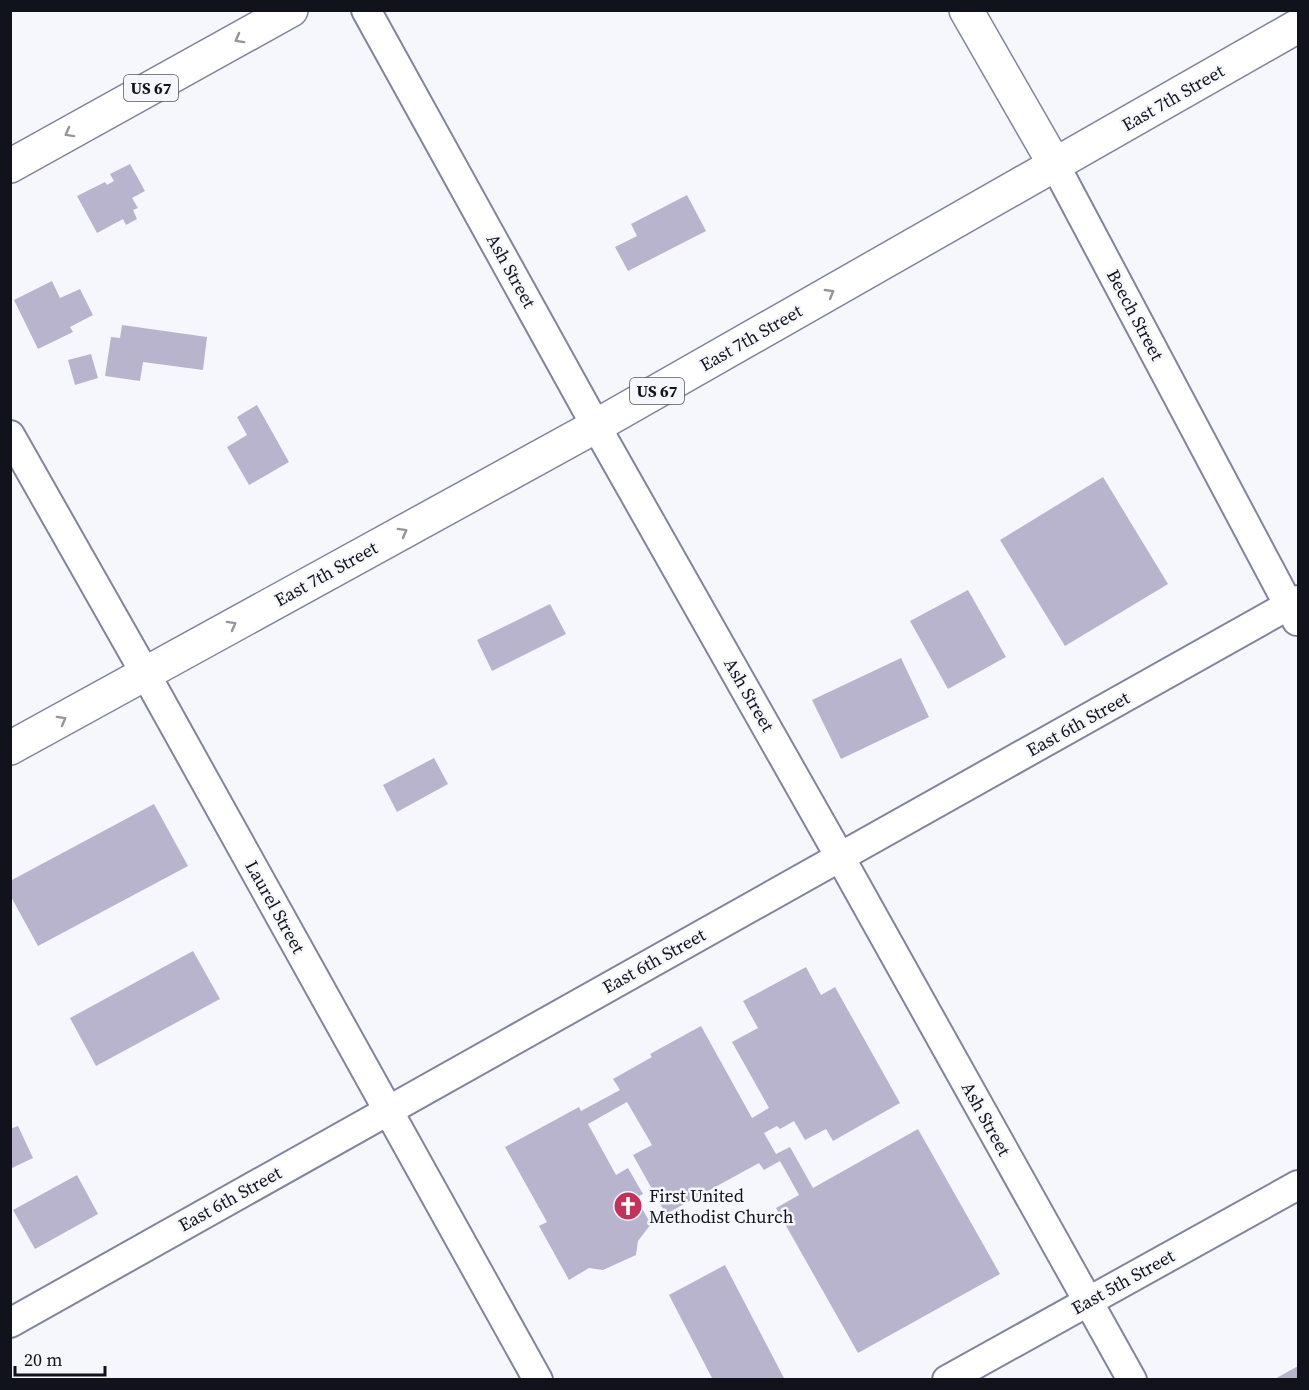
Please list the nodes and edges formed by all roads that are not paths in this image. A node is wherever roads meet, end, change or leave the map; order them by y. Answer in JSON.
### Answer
{"nodes":[{"id":1,"x":291,"y":10,"type":"edge"},
{"id":2,"x":366,"y":10,"type":"edge"},
{"id":3,"x":966,"y":10,"type":"edge"},
{"id":4,"x":1299,"y":27,"type":"edge"},
{"id":5,"x":1055,"y":165,"type":"junction"},
{"id":6,"x":10,"y":166,"type":"edge"},
{"id":7,"x":596,"y":426,"type":"junction"},
{"id":8,"x":10,"y":435,"type":"edge"},
{"id":9,"x":1295,"y":609,"type":"edge"},
{"id":10,"x":145,"y":673,"type":"junction"},
{"id":11,"x":10,"y":748,"type":"edge"},
{"id":12,"x":840,"y":857,"type":"junction"},
{"id":13,"x":389,"y":1110,"type":"junction"},
{"id":14,"x":1299,"y":1185,"type":"edge"},
{"id":15,"x":1087,"y":1301,"type":"junction"},
{"id":16,"x":10,"y":1323,"type":"edge"},
{"id":17,"x":538,"y":1380,"type":"edge"},
{"id":18,"x":947,"y":1380,"type":"edge"},
{"id":19,"x":1132,"y":1380,"type":"edge"}],
"edges":[{"from":1,"to":6,"type":"main road","number":"US 67","one_way":true},
{"from":2,"to":7,"type":"street","name":"Ash Street"},
{"from":3,"to":5,"type":"main road","name":"Beech Street"},
{"from":4,"to":5,"type":"main road","name":"East 7th Street","number":"US 67"},
{"from":7,"to":5,"type":"main road","name":"East 7th Street","number":"US 67","one_way":true},
{"from":5,"to":9,"type":"street","name":"Beech Street"},
{"from":10,"to":7,"type":"main road","name":"East 7th Street","number":"US 67","one_way":true},
{"from":7,"to":12,"type":"street","name":"Ash Street"},
{"from":8,"to":10,"type":"street","name":"Laurel Street"},
{"from":9,"to":12,"type":"street","name":"East 6th Street"},
{"from":11,"to":10,"type":"main road","name":"East 7th Street","number":"US 67","one_way":true},
{"from":10,"to":13,"type":"street","name":"Laurel Street"},
{"from":12,"to":13,"type":"street","name":"East 6th Street"},
{"from":12,"to":15,"type":"street","name":"Ash Street"},
{"from":13,"to":16,"type":"street","name":"East 6th Street"},
{"from":13,"to":17,"type":"street","name":"Laurel Street"},
{"from":14,"to":15,"type":"street","name":"East 5th Street"},
{"from":15,"to":18,"type":"street","name":"East 5th Street"},
{"from":15,"to":19,"type":"street","name":"Ash Street"}]}
